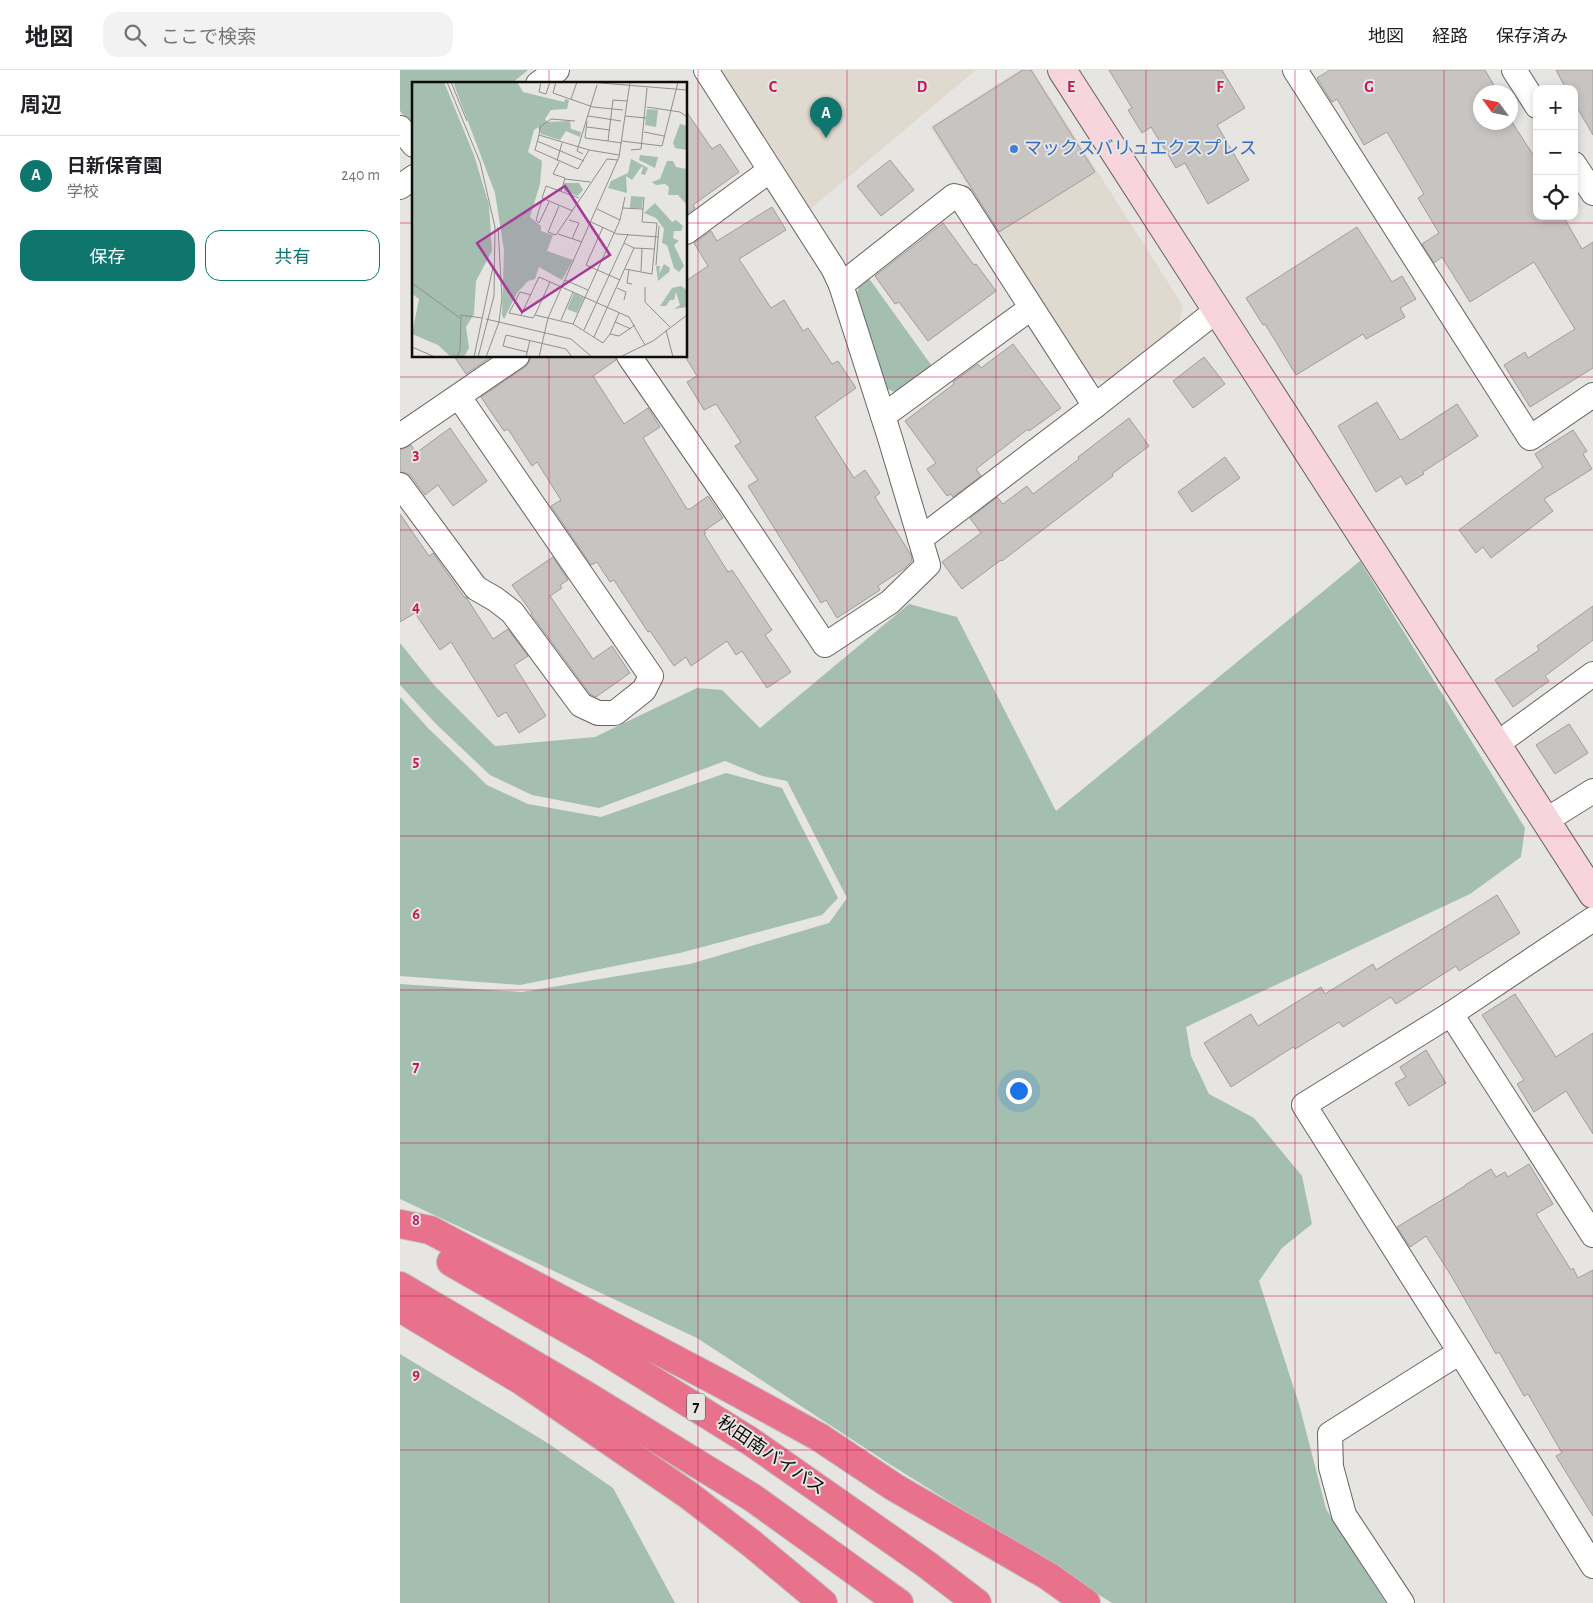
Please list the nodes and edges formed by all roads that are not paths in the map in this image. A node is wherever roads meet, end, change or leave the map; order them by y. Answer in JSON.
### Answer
{"nodes":[{"id":1,"x":557,"y":70,"type":"edge"},
{"id":2,"x":706,"y":70,"type":"edge"},
{"id":3,"x":1062,"y":70,"type":"edge"},
{"id":4,"x":1295,"y":70,"type":"edge"},
{"id":5,"x":1514,"y":70,"type":"edge"},
{"id":6,"x":541,"y":82,"type":"edge"},
{"id":7,"x":1533,"y":100,"type":"edge"},
{"id":8,"x":400,"y":128,"type":"edge"},
{"id":9,"x":412,"y":143,"type":"edge"},
{"id":10,"x":769,"y":170,"type":"junction"},
{"id":11,"x":1578,"y":170,"type":"edge"},
{"id":12,"x":412,"y":178,"type":"edge"},
{"id":13,"x":400,"y":187,"type":"edge"},
{"id":14,"x":1593,"y":193,"type":"edge"},
{"id":15,"x":688,"y":231,"type":"edge"},
{"id":16,"x":841,"y":285,"type":"junction"},
{"id":17,"x":1031,"y":308,"type":"junction"},
{"id":18,"x":1216,"y":311,"type":"junction"},
{"id":19,"x":514,"y":358,"type":"edge"},
{"id":20,"x":630,"y":358,"type":"edge"},
{"id":21,"x":1593,"y":395,"type":"edge"},
{"id":22,"x":459,"y":397,"type":"junction"},
{"id":23,"x":1096,"y":406,"type":"junction"},
{"id":24,"x":882,"y":416,"type":"junction"},
{"id":25,"x":400,"y":436,"type":"edge"},
{"id":26,"x":400,"y":485,"type":"edge"},
{"id":27,"x":920,"y":539,"type":"junction"},
{"id":28,"x":1593,"y":674,"type":"edge"},
{"id":29,"x":1497,"y":744,"type":"junction"},
{"id":30,"x":1593,"y":791,"type":"edge"},
{"id":31,"x":1545,"y":821,"type":"junction"},
{"id":32,"x":1593,"y":894,"type":"edge"},
{"id":33,"x":1593,"y":919,"type":"edge"},
{"id":34,"x":1452,"y":1014,"type":"junction"},
{"id":35,"x":400,"y":1224,"type":"edge"},
{"id":36,"x":400,"y":1234,"type":"edge"},
{"id":37,"x":1593,"y":1235,"type":"edge"},
{"id":38,"x":400,"y":1286,"type":"edge"},
{"id":39,"x":400,"y":1307,"type":"edge"},
{"id":40,"x":1460,"y":1352,"type":"junction"},
{"id":41,"x":1593,"y":1566,"type":"edge"},
{"id":42,"x":823,"y":1603,"type":"edge"},
{"id":43,"x":899,"y":1603,"type":"edge"},
{"id":44,"x":977,"y":1603,"type":"edge"},
{"id":45,"x":1086,"y":1603,"type":"edge"},
{"id":46,"x":1402,"y":1603,"type":"edge"}],
"edges":[{"from":1,"to":6,"type":"street"},
{"from":2,"to":10,"type":"street"},
{"from":3,"to":18,"type":"street"},
{"from":4,"to":21,"type":"street"},
{"from":5,"to":7,"type":"street"},
{"from":8,"to":9,"type":"street"},
{"from":10,"to":15,"type":"street"},
{"from":10,"to":16,"type":"street"},
{"from":11,"to":14,"type":"street"},
{"from":12,"to":13,"type":"street"},
{"from":16,"to":17,"type":"street"},
{"from":16,"to":24,"type":"street"},
{"from":17,"to":23,"type":"street"},
{"from":17,"to":24,"type":"street"},
{"from":18,"to":23,"type":"street"},
{"from":18,"to":29,"type":"street"},
{"from":19,"to":22,"type":"street"},
{"from":20,"to":27,"type":"street"},
{"from":22,"to":25,"type":"street"},
{"from":22,"to":26,"type":"street"},
{"from":23,"to":27,"type":"street"},
{"from":24,"to":27,"type":"street"},
{"from":28,"to":29,"type":"street"},
{"from":29,"to":31,"type":"street"},
{"from":30,"to":31,"type":"street"},
{"from":31,"to":32,"type":"street"},
{"from":33,"to":34,"type":"street"},
{"from":34,"to":37,"type":"street"},
{"from":34,"to":40,"type":"street"},
{"from":35,"to":45,"type":"highway"},
{"from":36,"to":44,"type":"highway","name":"秋田南バイパス","number":"7"},
{"from":38,"to":43,"type":"highway"},
{"from":39,"to":42,"type":"highway"},
{"from":40,"to":41,"type":"street"},
{"from":40,"to":46,"type":"street"}]}
